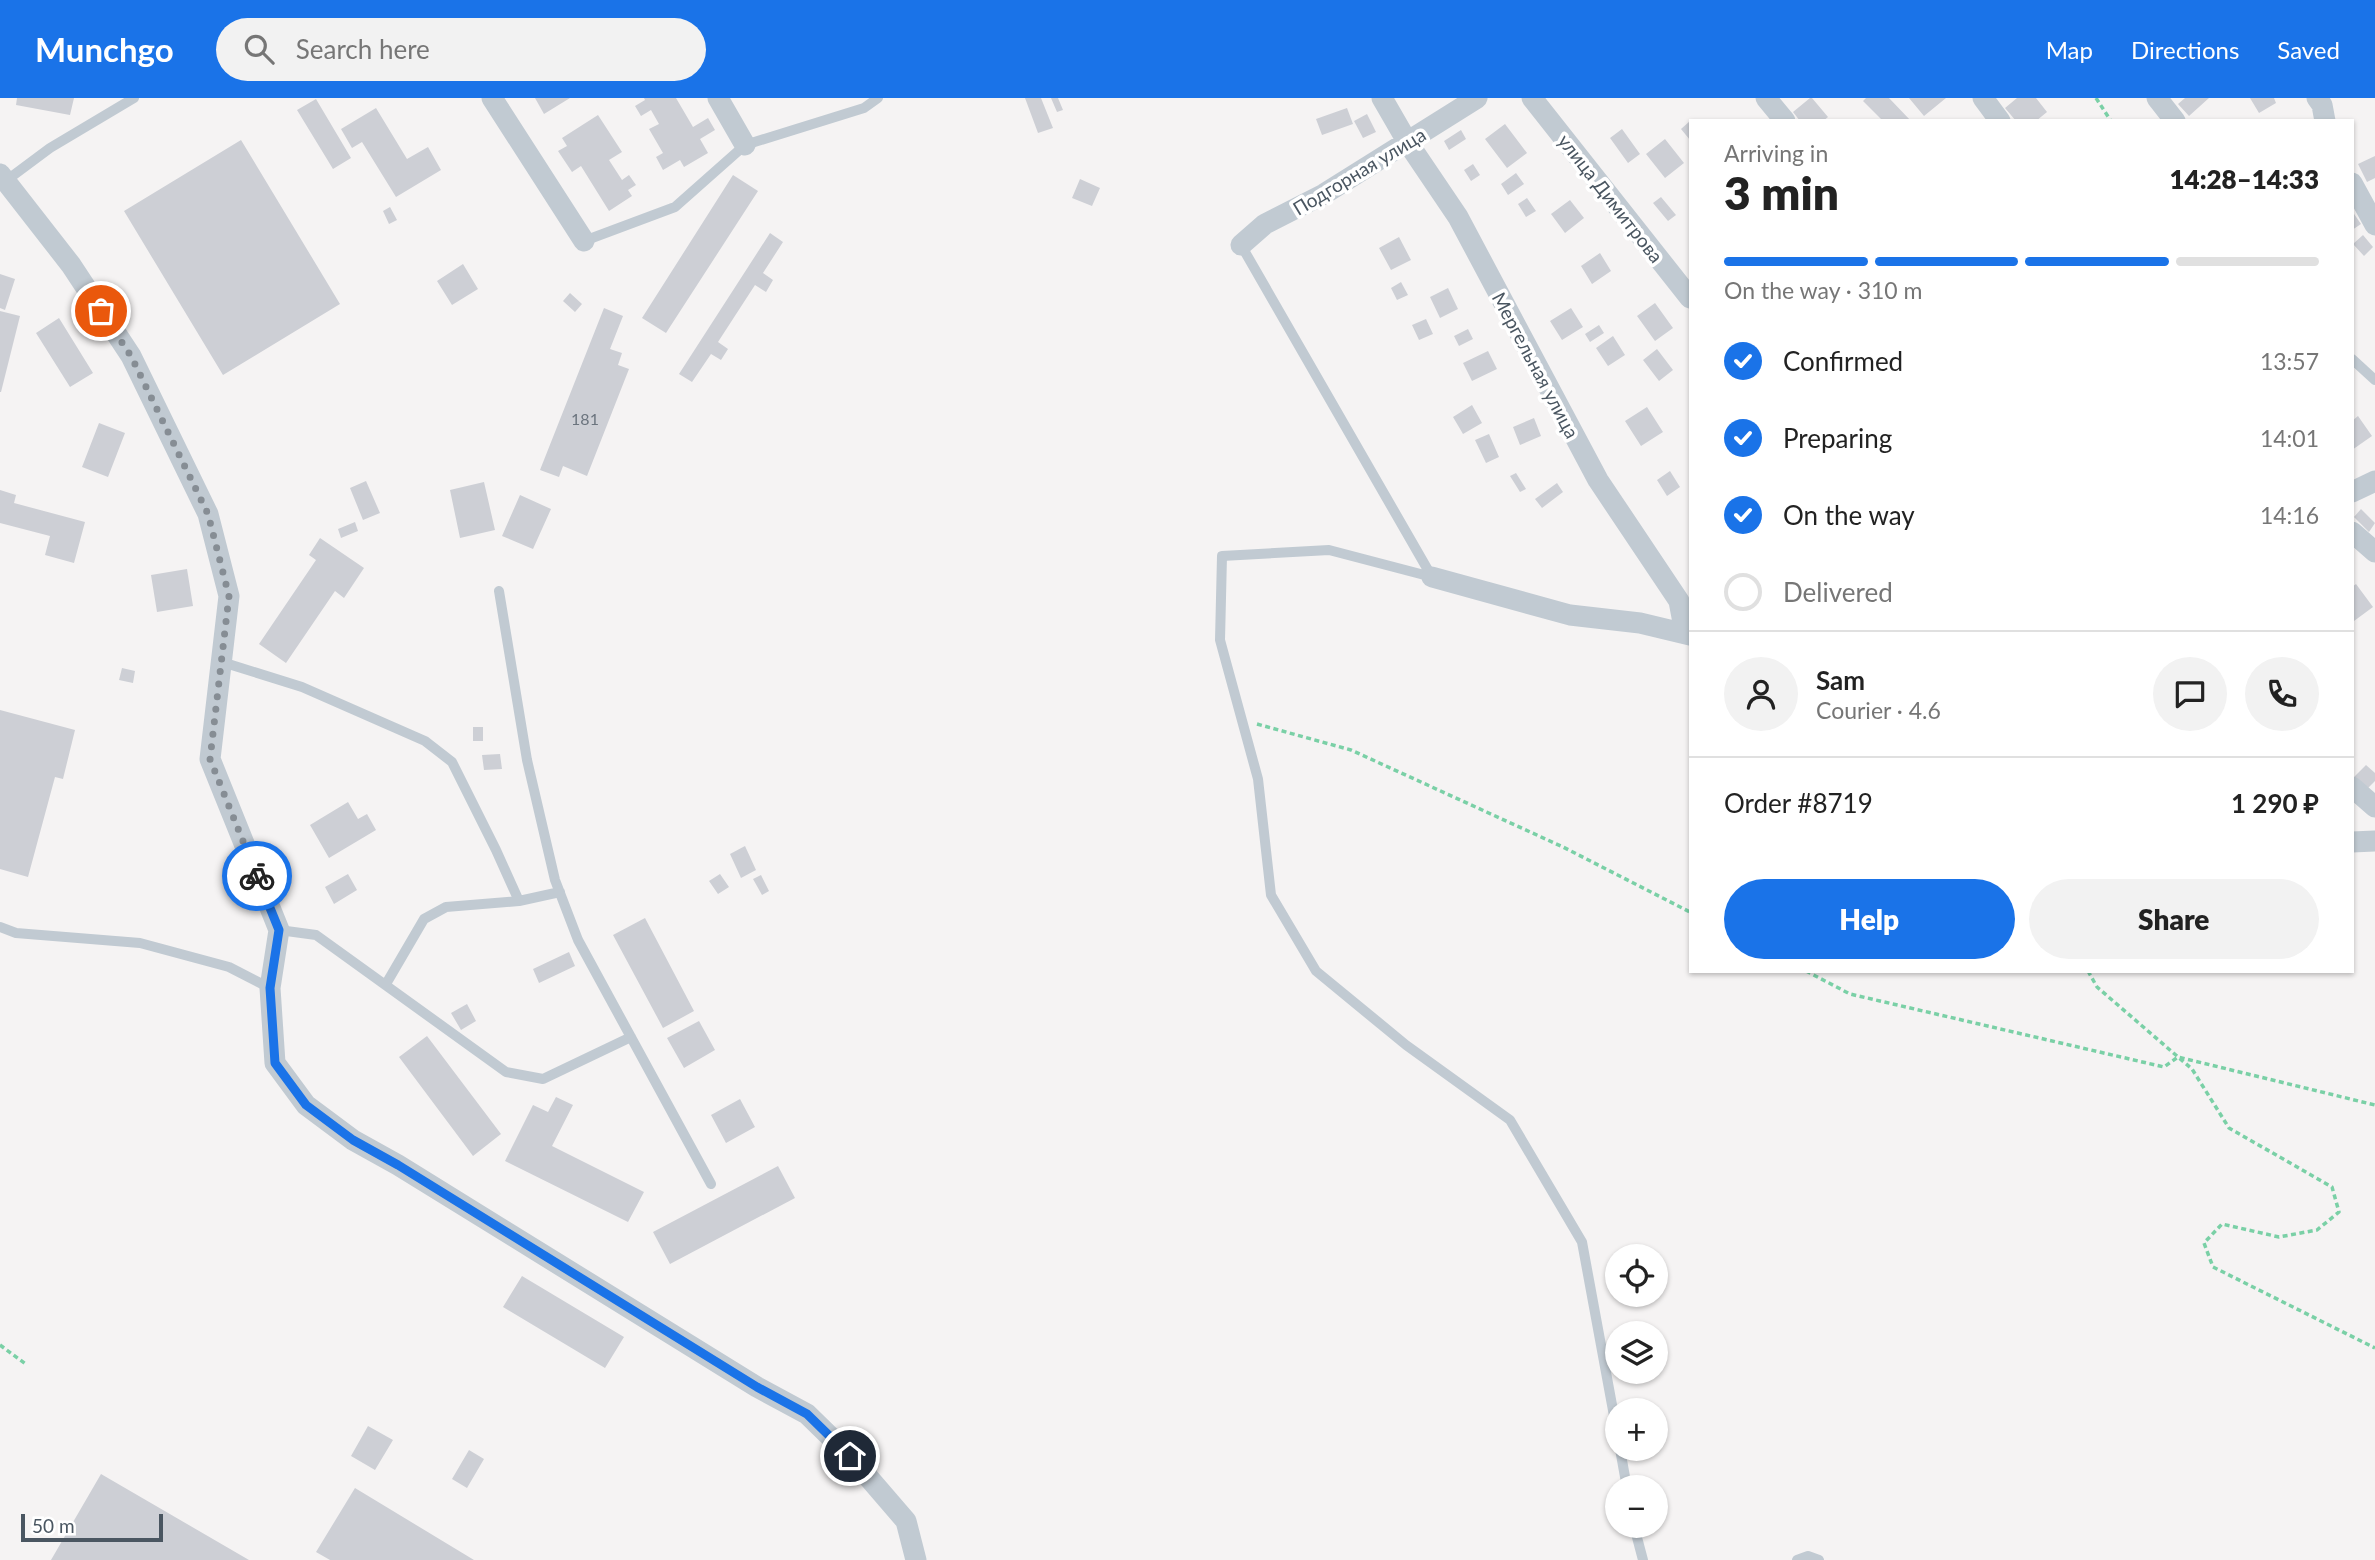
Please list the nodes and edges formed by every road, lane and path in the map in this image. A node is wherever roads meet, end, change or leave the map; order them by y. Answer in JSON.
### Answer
{"nodes":[{"id":1,"x":134,"y":98,"type":"edge"},
{"id":2,"x":492,"y":98,"type":"edge"},
{"id":3,"x":718,"y":98,"type":"edge"},
{"id":4,"x":878,"y":98,"type":"edge"},
{"id":5,"x":1382,"y":98,"type":"edge"},
{"id":6,"x":1478,"y":98,"type":"edge"},
{"id":7,"x":1532,"y":98,"type":"edge"},
{"id":8,"x":1766,"y":98,"type":"edge"},
{"id":9,"x":1983,"y":98,"type":"edge"},
{"id":10,"x":2096,"y":98,"type":"edge"},
{"id":11,"x":2157,"y":98,"type":"edge"},
{"id":12,"x":1783,"y":119,"type":"edge"},
{"id":13,"x":1999,"y":119,"type":"edge"},
{"id":14,"x":2110,"y":119,"type":"edge"},
{"id":15,"x":2173,"y":119,"type":"edge"},
{"id":16,"x":1408,"y":143,"type":"junction"},
{"id":17,"x":745,"y":145,"type":"junction"},
{"id":18,"x":3,"y":177,"type":"edge"},
{"id":19,"x":2354,"y":187,"type":"edge"},
{"id":20,"x":2375,"y":225,"type":"edge"},
{"id":21,"x":584,"y":241,"type":"joint"},
{"id":22,"x":1241,"y":245,"type":"joint"},
{"id":23,"x":1689,"y":297,"type":"edge"},
{"id":24,"x":2354,"y":361,"type":"edge"},
{"id":25,"x":2375,"y":380,"type":"edge"},
{"id":26,"x":2375,"y":481,"type":"edge"},
{"id":27,"x":2354,"y":491,"type":"edge"},
{"id":28,"x":2354,"y":533,"type":"edge"},
{"id":29,"x":2375,"y":552,"type":"edge"},
{"id":30,"x":1432,"y":577,"type":"junction"},
{"id":31,"x":499,"y":591,"type":"dead end"},
{"id":32,"x":1688,"y":634,"type":"edge"},
{"id":33,"x":222,"y":662,"type":"junction"},
{"id":34,"x":1242,"y":719,"type":"junction"},
{"id":35,"x":2354,"y":789,"type":"edge"},
{"id":36,"x":2375,"y":807,"type":"edge"},
{"id":37,"x":2375,"y":841,"type":"edge"},
{"id":38,"x":2354,"y":842,"type":"edge"},
{"id":39,"x":560,"y":892,"type":"junction"},
{"id":40,"x":519,"y":901,"type":"junction"},
{"id":41,"x":1689,"y":911,"type":"edge"},
{"id":42,"x":0,"y":927,"type":"edge"},
{"id":43,"x":279,"y":930,"type":"junction"},
{"id":44,"x":1810,"y":973,"type":"edge"},
{"id":45,"x":2089,"y":973,"type":"edge"},
{"id":46,"x":386,"y":984,"type":"junction"},
{"id":47,"x":270,"y":988,"type":"junction"},
{"id":48,"x":631,"y":1037,"type":"junction"},
{"id":49,"x":2178,"y":1057,"type":"junction"},
{"id":50,"x":2375,"y":1105,"type":"edge"},
{"id":51,"x":711,"y":1184,"type":"dead end"},
{"id":52,"x":0,"y":1345,"type":"edge"},
{"id":53,"x":2375,"y":1348,"type":"edge"},
{"id":54,"x":27,"y":1365,"type":"dead end"},
{"id":55,"x":1611,"y":1398,"type":"edge"},
{"id":56,"x":1637,"y":1538,"type":"edge"},
{"id":57,"x":916,"y":1560,"type":"edge"},
{"id":58,"x":1643,"y":1560,"type":"edge"},
{"id":59,"x":1797,"y":1560,"type":"edge"},
{"id":60,"x":1819,"y":1560,"type":"edge"}],
"edges":[{"from":1,"to":18,"type":"lane"},
{"from":2,"to":21,"type":"street"},
{"from":3,"to":17,"type":"street"},
{"from":4,"to":17,"type":"lane"},
{"from":5,"to":16,"type":"street","name":"Мергельная улица"},
{"from":6,"to":16,"type":"street","name":"Подгорная улица"},
{"from":7,"to":23,"type":"street","name":"улица Димитрова"},
{"from":8,"to":12,"type":"street"},
{"from":9,"to":13,"type":"street"},
{"from":10,"to":14,"type":"path"},
{"from":11,"to":15,"type":"street"},
{"from":16,"to":22,"type":"street","name":"Подгорная улица"},
{"from":16,"to":32,"type":"street","name":"Мергельная улица"},
{"from":17,"to":21,"type":"lane"},
{"from":18,"to":33,"type":"street"},
{"from":19,"to":20,"type":"street"},
{"from":22,"to":30,"type":"lane"},
{"from":24,"to":25,"type":"lane"},
{"from":26,"to":27,"type":"street"},
{"from":28,"to":29,"type":"street"},
{"from":30,"to":32,"type":"street"},
{"from":30,"to":34,"type":"lane"},
{"from":31,"to":39,"type":"lane"},
{"from":33,"to":40,"type":"lane"},
{"from":33,"to":43,"type":"street"},
{"from":34,"to":41,"type":"path"},
{"from":34,"to":55,"type":"lane"},
{"from":35,"to":36,"type":"street"},
{"from":37,"to":38,"type":"street"},
{"from":39,"to":40,"type":"lane"},
{"from":39,"to":48,"type":"lane"},
{"from":40,"to":46,"type":"lane"},
{"from":42,"to":47,"type":"lane"},
{"from":43,"to":46,"type":"lane"},
{"from":43,"to":47,"type":"street"},
{"from":44,"to":49,"type":"path"},
{"from":45,"to":49,"type":"path"},
{"from":46,"to":48,"type":"lane"},
{"from":47,"to":57,"type":"street"},
{"from":48,"to":51,"type":"lane"},
{"from":49,"to":50,"type":"path"},
{"from":49,"to":53,"type":"path"},
{"from":52,"to":54,"type":"path"},
{"from":56,"to":58,"type":"lane"},
{"from":59,"to":60,"type":"lane"}]}
